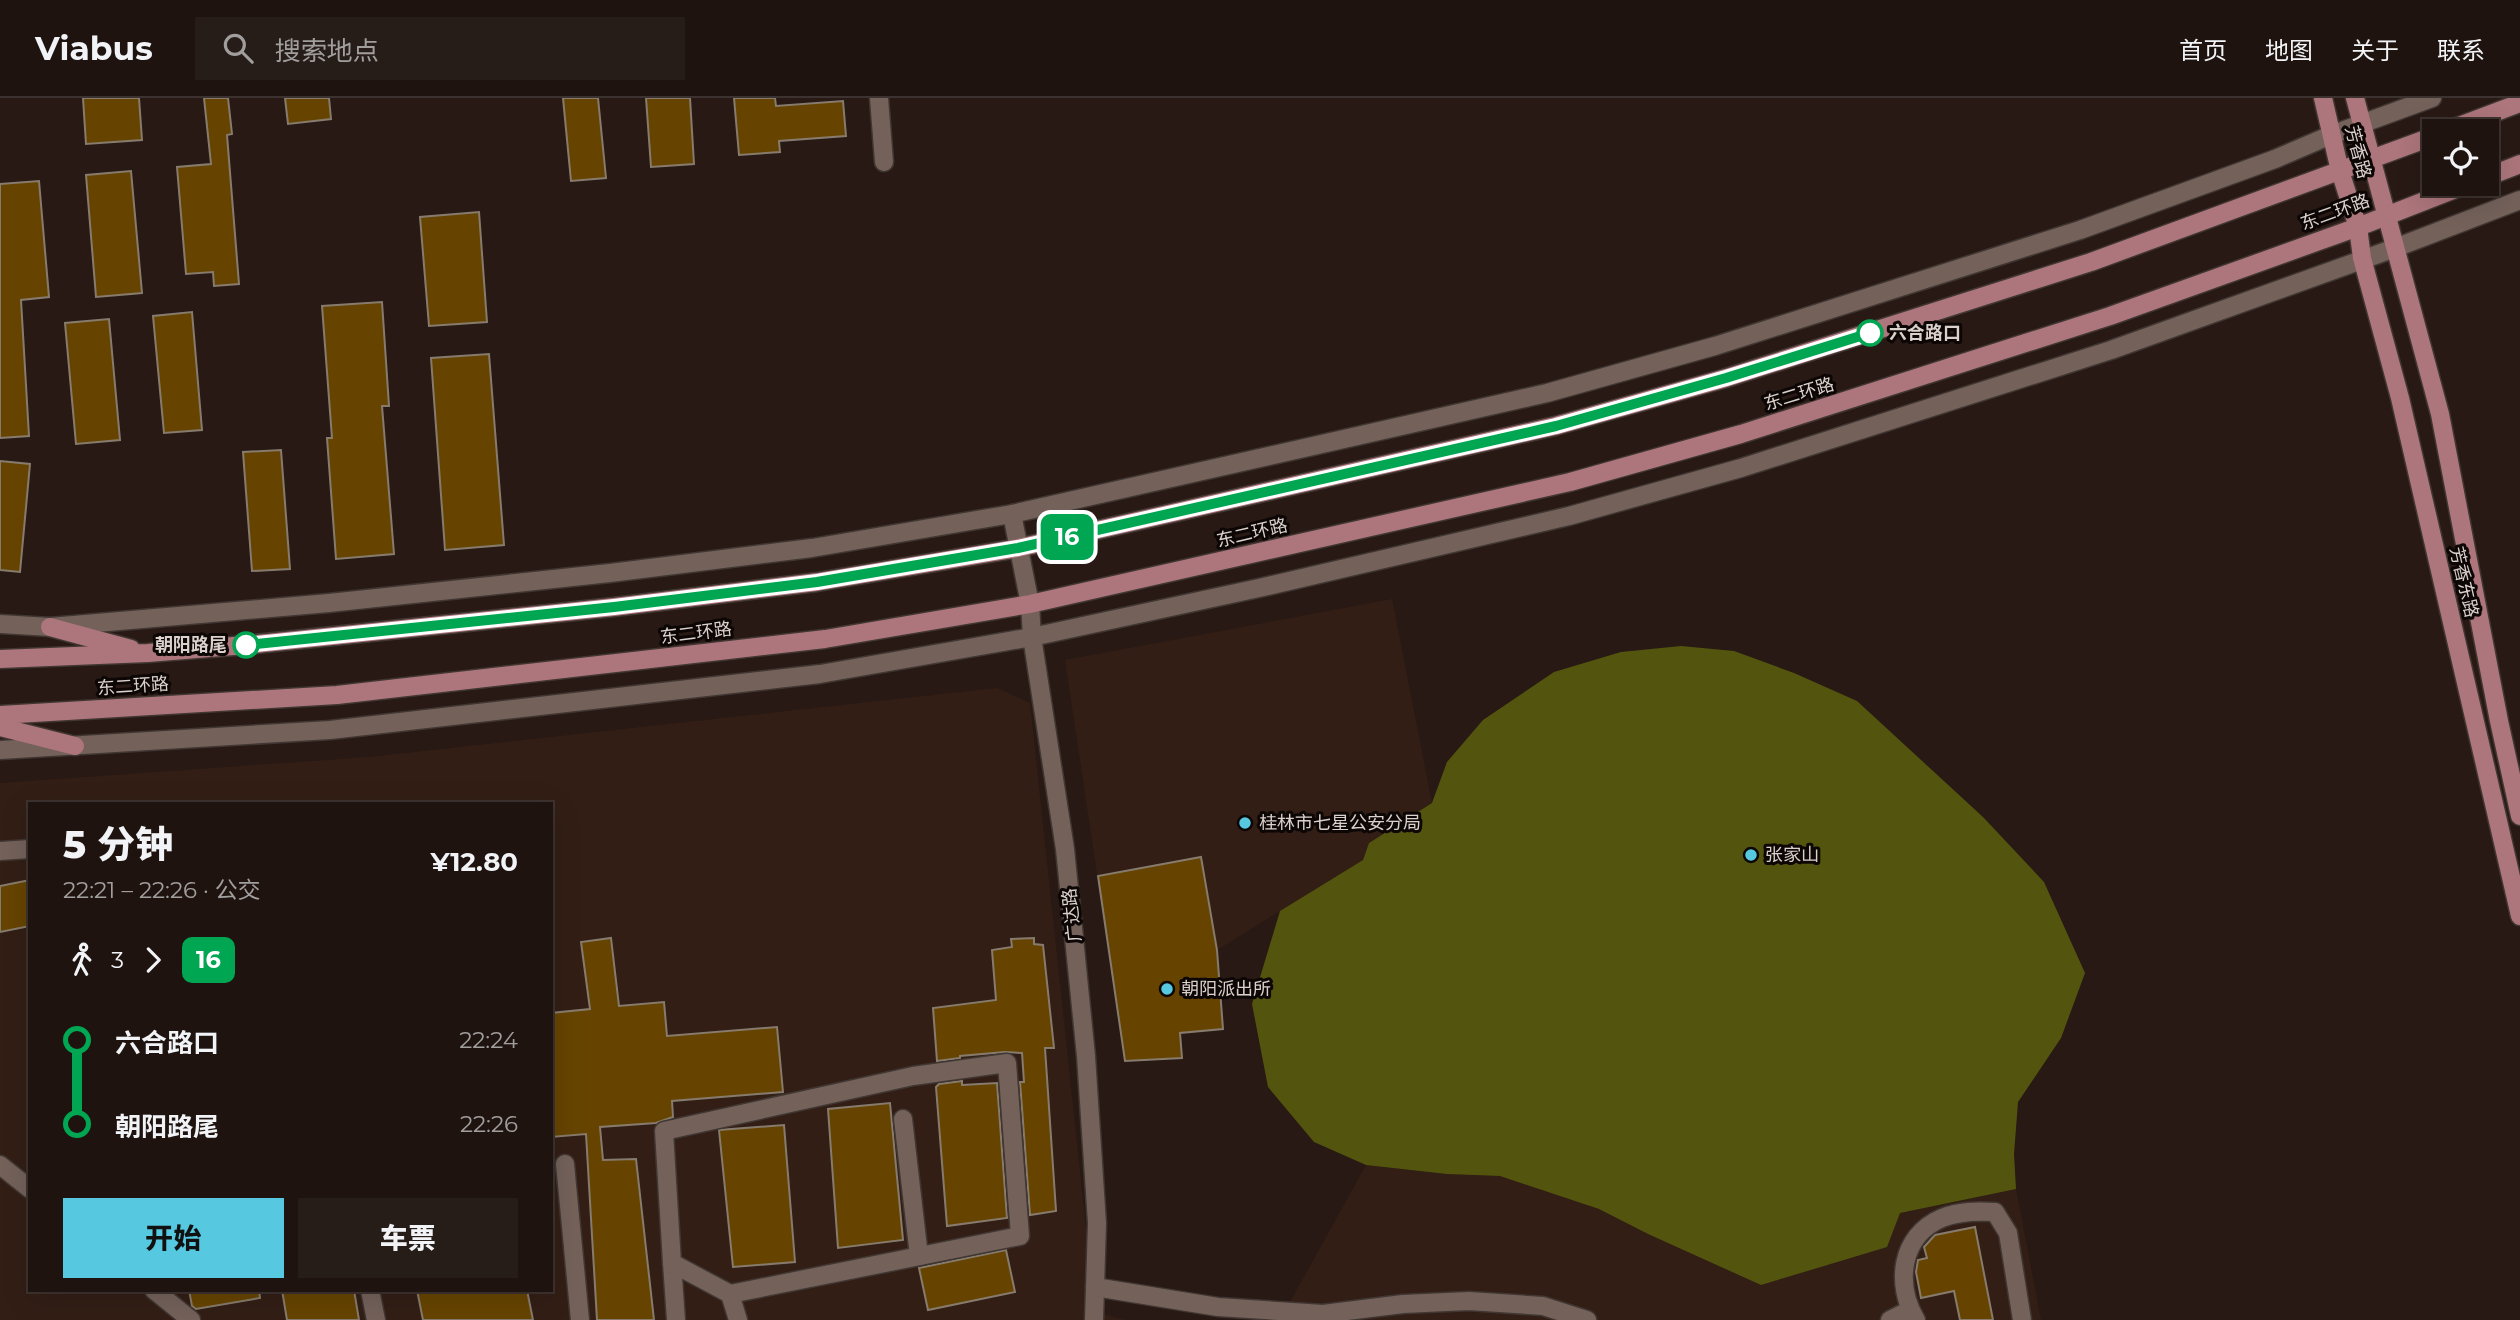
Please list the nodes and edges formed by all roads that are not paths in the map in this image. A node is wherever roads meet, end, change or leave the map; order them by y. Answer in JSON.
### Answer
{"nodes":[{"id":1,"x":878,"y":98,"type":"edge"},
{"id":2,"x":2323,"y":98,"type":"edge"},
{"id":3,"x":2355,"y":98,"type":"edge"},
{"id":4,"x":2432,"y":98,"type":"edge"},
{"id":5,"x":2520,"y":103,"type":"edge"},
{"id":6,"x":2478,"y":119,"type":"edge"},
{"id":7,"x":2362,"y":124,"type":"junction"},
{"id":8,"x":2331,"y":135,"type":"junction"},
{"id":9,"x":2422,"y":140,"type":"edge"},
{"id":10,"x":2372,"y":159,"type":"junction"},
{"id":11,"x":884,"y":162,"type":"dead end"},
{"id":12,"x":2520,"y":164,"type":"edge"},
{"id":13,"x":2340,"y":171,"type":"junction"},
{"id":14,"x":2499,"y":172,"type":"edge"},
{"id":15,"x":2436,"y":196,"type":"edge"},
{"id":16,"x":2520,"y":200,"type":"edge"},
{"id":17,"x":2386,"y":215,"type":"junction"},
{"id":18,"x":2358,"y":227,"type":"junction"},
{"id":19,"x":2395,"y":248,"type":"junction"},
{"id":20,"x":2362,"y":258,"type":"junction"},
{"id":21,"x":1012,"y":514,"type":"junction"},
{"id":22,"x":1018,"y":548,"type":"junction"},
{"id":23,"x":1030,"y":604,"type":"junction"},
{"id":24,"x":0,"y":624,"type":"edge"},
{"id":25,"x":50,"y":627,"type":"junction"},
{"id":26,"x":1032,"y":637,"type":"junction"},
{"id":27,"x":148,"y":653,"type":"junction"},
{"id":28,"x":0,"y":659,"type":"edge"},
{"id":29,"x":0,"y":716,"type":"edge"},
{"id":30,"x":0,"y":727,"type":"edge"},
{"id":31,"x":75,"y":746,"type":"junction"},
{"id":32,"x":0,"y":750,"type":"edge"},
{"id":33,"x":2520,"y":816,"type":"edge"},
{"id":34,"x":28,"y":849,"type":"edge"},
{"id":35,"x":0,"y":851,"type":"edge"},
{"id":36,"x":2520,"y":916,"type":"edge"},
{"id":37,"x":903,"y":1119,"type":"dead end"},
{"id":38,"x":565,"y":1164,"type":"dead end"},
{"id":39,"x":0,"y":1165,"type":"edge"},
{"id":40,"x":28,"y":1187,"type":"edge"},
{"id":41,"x":919,"y":1256,"type":"junction"},
{"id":42,"x":672,"y":1263,"type":"junction"},
{"id":43,"x":1095,"y":1287,"type":"junction"},
{"id":44,"x":156,"y":1292,"type":"edge"},
{"id":45,"x":370,"y":1292,"type":"edge"},
{"id":46,"x":730,"y":1294,"type":"junction"},
{"id":47,"x":1913,"y":1315,"type":"edge"},
{"id":48,"x":191,"y":1320,"type":"edge"},
{"id":49,"x":376,"y":1320,"type":"edge"},
{"id":50,"x":580,"y":1320,"type":"edge"},
{"id":51,"x":676,"y":1320,"type":"edge"},
{"id":52,"x":737,"y":1320,"type":"edge"},
{"id":53,"x":1094,"y":1320,"type":"edge"},
{"id":54,"x":1587,"y":1320,"type":"edge"},
{"id":55,"x":1890,"y":1320,"type":"edge"},
{"id":56,"x":2022,"y":1320,"type":"edge"}],
"edges":[{"from":1,"to":11,"type":"street"},
{"from":2,"to":8,"type":"main road","name":"芳香路"},
{"from":3,"to":7,"type":"main road","name":"芳香路"},
{"from":4,"to":7,"type":"street"},
{"from":5,"to":6,"type":"main road"},
{"from":7,"to":8,"type":"street"},
{"from":7,"to":10,"type":"main road","name":"芳香路"},
{"from":8,"to":13,"type":"main road","name":"芳香路"},
{"from":8,"to":21,"type":"street"},
{"from":9,"to":10,"type":"main road","name":"东二环路"},
{"from":10,"to":13,"type":"main road","name":"东二环路"},
{"from":10,"to":17,"type":"main road","name":"芳香路"},
{"from":12,"to":14,"type":"main road"},
{"from":13,"to":18,"type":"main road","name":"芳香路"},
{"from":13,"to":22,"type":"main road","name":"东二环路"},
{"from":15,"to":17,"type":"main road","name":"东二环路"},
{"from":16,"to":19,"type":"street"},
{"from":17,"to":18,"type":"main road","name":"东二环路"},
{"from":17,"to":19,"type":"main road","name":"芳香路"},
{"from":18,"to":20,"type":"main road","name":"芳香路"},
{"from":18,"to":23,"type":"main road","name":"东二环路"},
{"from":19,"to":20,"type":"street"},
{"from":19,"to":33,"type":"main road","name":"芳香东路"},
{"from":20,"to":26,"type":"street"},
{"from":20,"to":36,"type":"main road","name":"芳香东路"},
{"from":21,"to":22,"type":"street","name":"广达路"},
{"from":21,"to":25,"type":"street"},
{"from":22,"to":23,"type":"street","name":"广达路"},
{"from":22,"to":27,"type":"main road","name":"东二环路"},
{"from":23,"to":26,"type":"street","name":"广达路"},
{"from":23,"to":29,"type":"main road","name":"东二环路"},
{"from":24,"to":25,"type":"street"},
{"from":25,"to":27,"type":"main road"},
{"from":26,"to":31,"type":"street"},
{"from":26,"to":43,"type":"street","name":"广达路"},
{"from":27,"to":28,"type":"main road","name":"东二环路"},
{"from":30,"to":31,"type":"main road"},
{"from":31,"to":32,"type":"street"},
{"from":34,"to":35,"type":"street"},
{"from":37,"to":41,"type":"street"},
{"from":38,"to":50,"type":"street"},
{"from":39,"to":40,"type":"street"},
{"from":41,"to":42,"type":"street"},
{"from":41,"to":46,"type":"street"},
{"from":42,"to":46,"type":"street"},
{"from":42,"to":51,"type":"street"},
{"from":43,"to":53,"type":"street","name":"广达路"},
{"from":43,"to":54,"type":"street"},
{"from":44,"to":48,"type":"street"},
{"from":45,"to":49,"type":"street"},
{"from":46,"to":52,"type":"street"},
{"from":47,"to":55,"type":"street"},
{"from":47,"to":56,"type":"street"}]}
